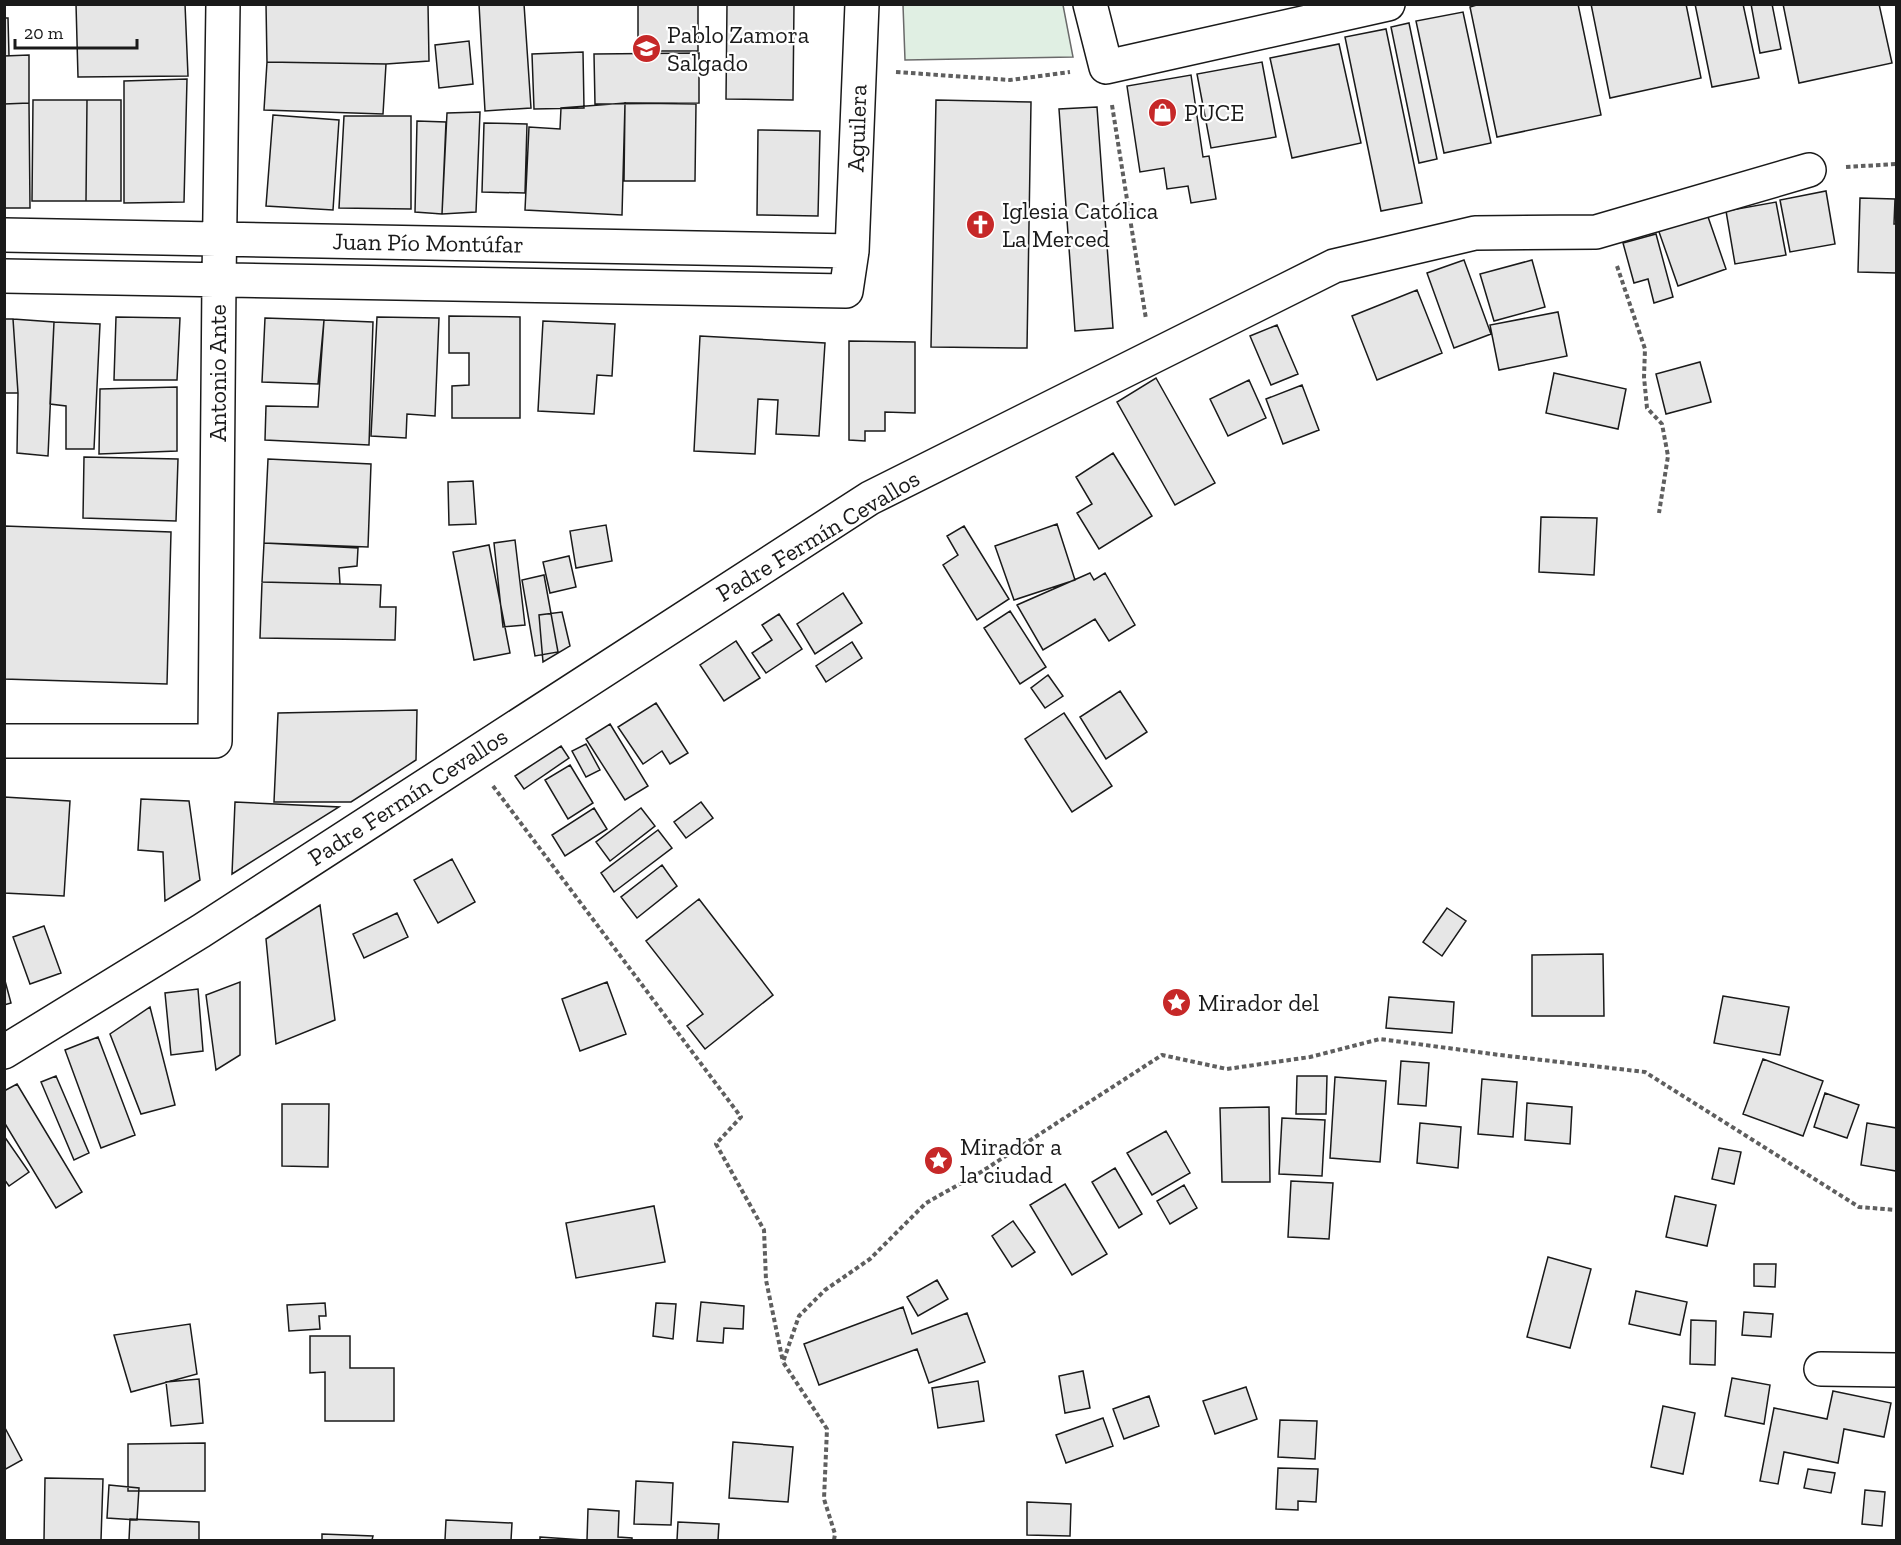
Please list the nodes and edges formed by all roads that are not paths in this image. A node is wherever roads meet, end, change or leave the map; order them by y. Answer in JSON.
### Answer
{"nodes":[{"id":1,"x":223,"y":4,"type":"edge"},
{"id":2,"x":862,"y":4,"type":"edge"},
{"id":3,"x":1090,"y":4,"type":"edge"},
{"id":4,"x":1388,"y":4,"type":"edge"},
{"id":5,"x":1809,"y":170,"type":"road end"},
{"id":6,"x":4,"y":235,"type":"edge"},
{"id":7,"x":221,"y":239,"type":"junction"},
{"id":8,"x":852,"y":252,"type":"junction"},
{"id":9,"x":4,"y":276,"type":"edge"},
{"id":10,"x":219,"y":280,"type":"junction"},
{"id":11,"x":846,"y":291,"type":"joint"},
{"id":12,"x":4,"y":741,"type":"edge"},
{"id":13,"x":4,"y":1052,"type":"edge"},
{"id":14,"x":1821,"y":1369,"type":"dead end"},
{"id":15,"x":1896,"y":1370,"type":"edge"}],
"edges":[{"from":1,"to":7,"type":"street","name":"Antonio Ante"},
{"from":2,"to":8,"type":"street","name":"Aguilera"},
{"from":3,"to":4,"type":"street"},
{"from":5,"to":13,"type":"street","name":"Padre Fermín Cevallos"},
{"from":6,"to":7,"type":"street","name":"Juan Pío Montúfar"},
{"from":7,"to":8,"type":"street","name":"Juan Pío Montúfar"},
{"from":7,"to":10,"type":"street","name":"Antonio Ante"},
{"from":8,"to":11,"type":"street","name":"Aguilera"},
{"from":9,"to":10,"type":"street","name":"Juan Pío Montúfar"},
{"from":10,"to":11,"type":"street","name":"Juan Pío Montúfar"},
{"from":10,"to":12,"type":"street","name":"Antonio Ante"},
{"from":14,"to":15,"type":"street"}]}
